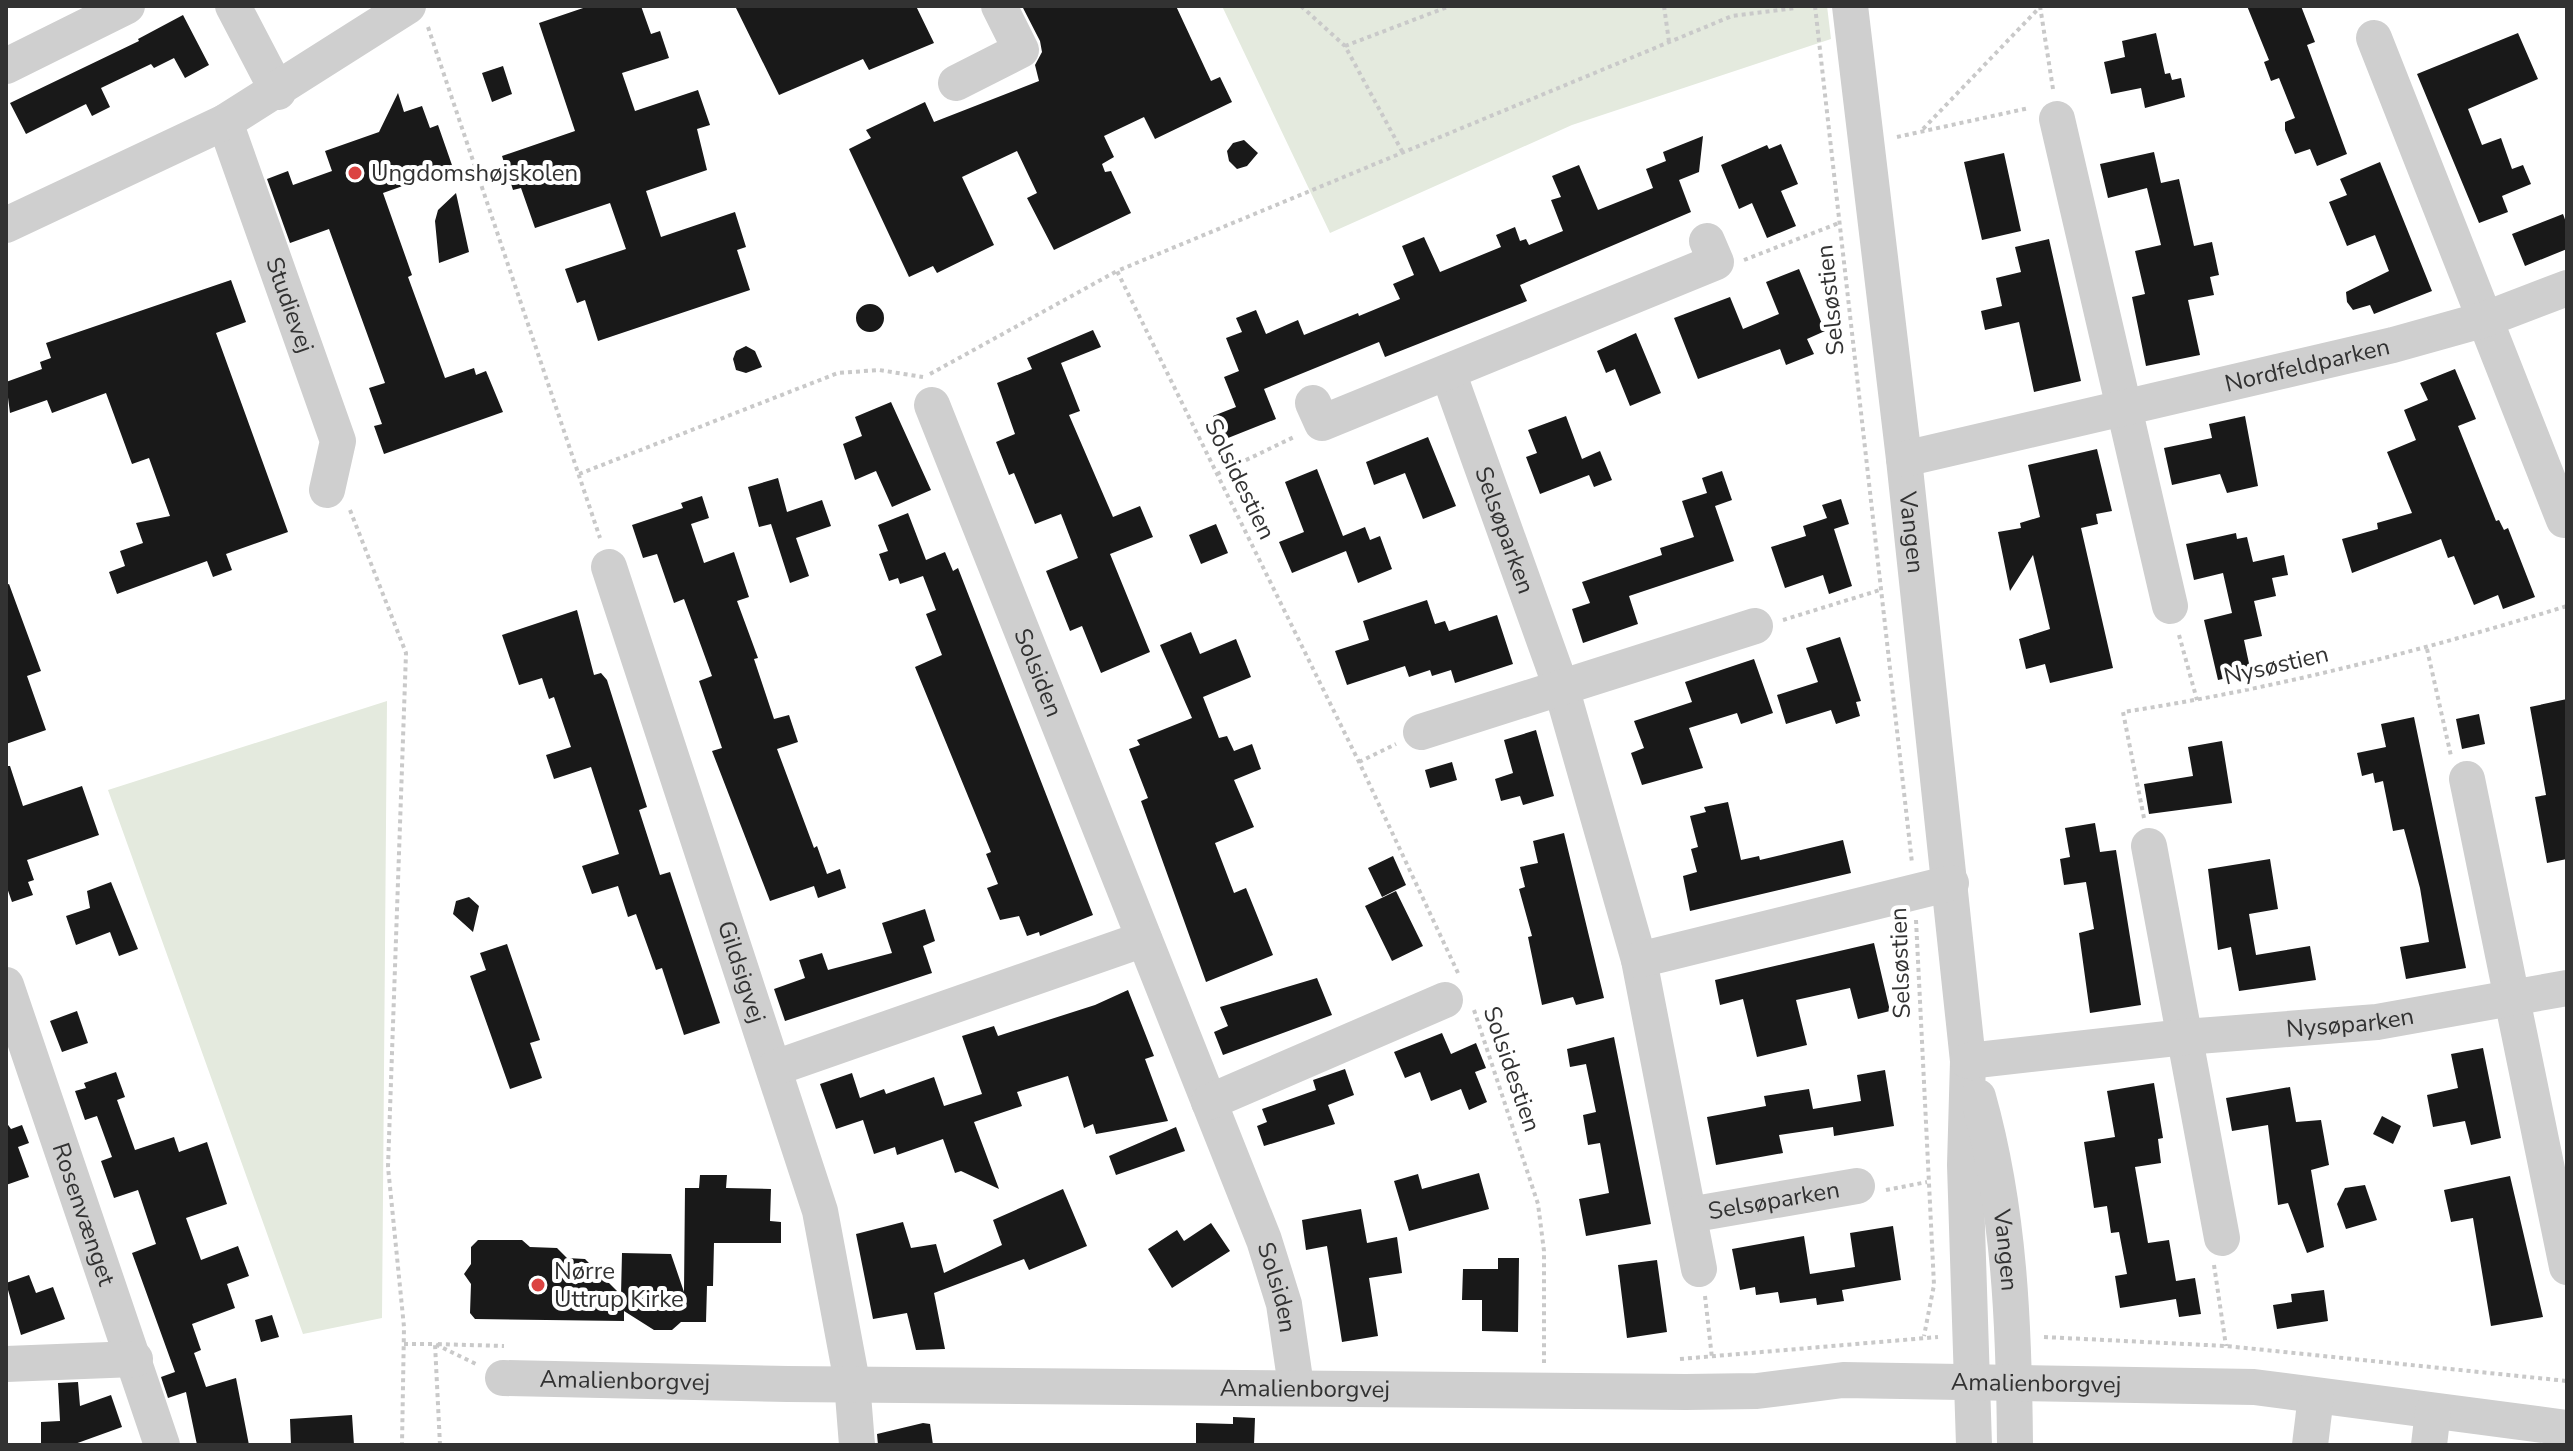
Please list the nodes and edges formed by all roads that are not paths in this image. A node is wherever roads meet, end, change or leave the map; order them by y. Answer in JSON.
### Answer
{"nodes":[{"id":1,"x":127,"y":6,"type":"edge"},
{"id":2,"x":233,"y":6,"type":"edge"},
{"id":3,"x":999,"y":6,"type":"edge"},
{"id":4,"x":1850,"y":6,"type":"edge"},
{"id":5,"x":417,"y":14,"type":"edge"},
{"id":6,"x":2374,"y":38,"type":"dead end"},
{"id":7,"x":6,"y":66,"type":"edge"},
{"id":8,"x":956,"y":83,"type":"dead end"},
{"id":9,"x":278,"y":92,"type":"junction"},
{"id":10,"x":2056,"y":110,"type":"road end"},
{"id":11,"x":225,"y":122,"type":"junction"},
{"id":12,"x":6,"y":225,"type":"edge"},
{"id":13,"x":1712,"y":252,"type":"road end"},
{"id":14,"x":2567,"y":288,"type":"edge"},
{"id":15,"x":2486,"y":319,"type":"junction"},
{"id":16,"x":1448,"y":372,"type":"junction"},
{"id":17,"x":932,"y":405,"type":"dead end"},
{"id":18,"x":2126,"y":408,"type":"junction"},
{"id":19,"x":1317,"y":413,"type":"road end"},
{"id":20,"x":1904,"y":459,"type":"junction"},
{"id":21,"x":327,"y":490,"type":"road end"},
{"id":22,"x":2564,"y":520,"type":"dead end"},
{"id":23,"x":609,"y":567,"type":"road end"},
{"id":24,"x":2170,"y":606,"type":"road end"},
{"id":25,"x":1755,"y":626,"type":"road end"},
{"id":26,"x":1561,"y":687,"type":"junction"},
{"id":27,"x":1421,"y":732,"type":"road end"},
{"id":28,"x":2467,"y":779,"type":"road end"},
{"id":29,"x":2149,"y":846,"type":"road end"},
{"id":30,"x":1951,"y":883,"type":"junction"},
{"id":31,"x":1144,"y":939,"type":"junction"},
{"id":32,"x":1639,"y":960,"type":"junction"},
{"id":33,"x":6,"y":985,"type":"edge"},
{"id":34,"x":2567,"y":988,"type":"edge"},
{"id":35,"x":1460,"y":997,"type":"road end"},
{"id":36,"x":2512,"y":999,"type":"junction"},
{"id":37,"x":2185,"y":1037,"type":"junction"},
{"id":38,"x":1968,"y":1061,"type":"junction"},
{"id":39,"x":775,"y":1068,"type":"junction"},
{"id":40,"x":1209,"y":1102,"type":"junction"},
{"id":41,"x":1857,"y":1186,"type":"road end"},
{"id":42,"x":1689,"y":1215,"type":"junction"},
{"id":43,"x":2222,"y":1238,"type":"road end"},
{"id":44,"x":2567,"y":1267,"type":"edge"},
{"id":45,"x":1699,"y":1269,"type":"road end"},
{"id":46,"x":135,"y":1359,"type":"junction"},
{"id":47,"x":6,"y":1364,"type":"edge"},
{"id":48,"x":503,"y":1378,"type":"road end"},
{"id":49,"x":852,"y":1382,"type":"junction"},
{"id":50,"x":1296,"y":1386,"type":"junction"},
{"id":51,"x":1973,"y":1393,"type":"junction"},
{"id":52,"x":2015,"y":1394,"type":"junction"},
{"id":53,"x":2316,"y":1396,"type":"junction"},
{"id":54,"x":2431,"y":1428,"type":"edge"},
{"id":55,"x":2567,"y":1428,"type":"edge"},
{"id":56,"x":2476,"y":1431,"type":"edge"},
{"id":57,"x":2520,"y":1434,"type":"edge"},
{"id":58,"x":162,"y":1445,"type":"edge"},
{"id":59,"x":857,"y":1445,"type":"edge"},
{"id":60,"x":1974,"y":1445,"type":"edge"},
{"id":61,"x":2015,"y":1445,"type":"edge"},
{"id":62,"x":2310,"y":1445,"type":"edge"}],
"edges":[{"from":1,"to":7,"type":"street"},
{"from":2,"to":9,"type":"street"},
{"from":3,"to":8,"type":"street"},
{"from":4,"to":20,"type":"street","name":"Vangen"},
{"from":5,"to":9,"type":"street"},
{"from":6,"to":15,"type":"street"},
{"from":9,"to":11,"type":"street"},
{"from":10,"to":18,"type":"street"},
{"from":11,"to":12,"type":"street"},
{"from":11,"to":21,"type":"street","name":"Studievej"},
{"from":13,"to":16,"type":"street"},
{"from":14,"to":15,"type":"street","name":"Nordfeldparken"},
{"from":15,"to":18,"type":"street","name":"Nordfeldparken"},
{"from":15,"to":22,"type":"street"},
{"from":16,"to":19,"type":"street"},
{"from":16,"to":26,"type":"street","name":"Selsøparken"},
{"from":17,"to":31,"type":"street","name":"Solsiden"},
{"from":18,"to":20,"type":"street","name":"Nordfeldparken"},
{"from":18,"to":24,"type":"street"},
{"from":20,"to":30,"type":"street","name":"Vangen"},
{"from":23,"to":39,"type":"street","name":"Gildsigvej"},
{"from":25,"to":26,"type":"street"},
{"from":26,"to":27,"type":"street"},
{"from":26,"to":32,"type":"street","name":"Selsøparken"},
{"from":28,"to":36,"type":"street"},
{"from":29,"to":37,"type":"street"},
{"from":30,"to":32,"type":"street"},
{"from":30,"to":38,"type":"street","name":"Vangen"},
{"from":31,"to":39,"type":"street"},
{"from":31,"to":40,"type":"street","name":"Solsiden"},
{"from":32,"to":42,"type":"street","name":"Selsøparken"},
{"from":33,"to":46,"type":"street","name":"Rosenvænget"},
{"from":34,"to":36,"type":"street","name":"Nysøparken"},
{"from":35,"to":40,"type":"street"},
{"from":36,"to":37,"type":"street","name":"Nysøparken"},
{"from":36,"to":44,"type":"street"},
{"from":37,"to":38,"type":"street","name":"Nysøparken"},
{"from":37,"to":43,"type":"street"},
{"from":38,"to":51,"type":"street","name":"Vangen"},
{"from":38,"to":52,"type":"street","name":"Vangen"},
{"from":39,"to":49,"type":"street","name":"Gildsigvej"},
{"from":40,"to":50,"type":"street","name":"Solsiden"},
{"from":41,"to":42,"type":"street","name":"Selsøparken"},
{"from":42,"to":45,"type":"street","name":"Selsøparken"},
{"from":46,"to":47,"type":"street"},
{"from":46,"to":58,"type":"street","name":"Rosenvænget"},
{"from":48,"to":49,"type":"street","name":"Amalienborgvej"},
{"from":49,"to":50,"type":"street","name":"Amalienborgvej"},
{"from":49,"to":59,"type":"street"},
{"from":50,"to":51,"type":"street","name":"Amalienborgvej"},
{"from":51,"to":52,"type":"street","name":"Amalienborgvej"},
{"from":51,"to":60,"type":"street","name":"Vangen"},
{"from":52,"to":53,"type":"street","name":"Amalienborgvej"},
{"from":52,"to":61,"type":"street","name":"Vangen"},
{"from":53,"to":54,"type":"street","name":"Amalienborgvej"},
{"from":53,"to":62,"type":"street"},
{"from":54,"to":56,"type":"street","name":"Amalienborgvej"},
{"from":55,"to":57,"type":"street","name":"Amalienborgvej"},
{"from":56,"to":57,"type":"street","name":"Amalienborgvej"}]}
